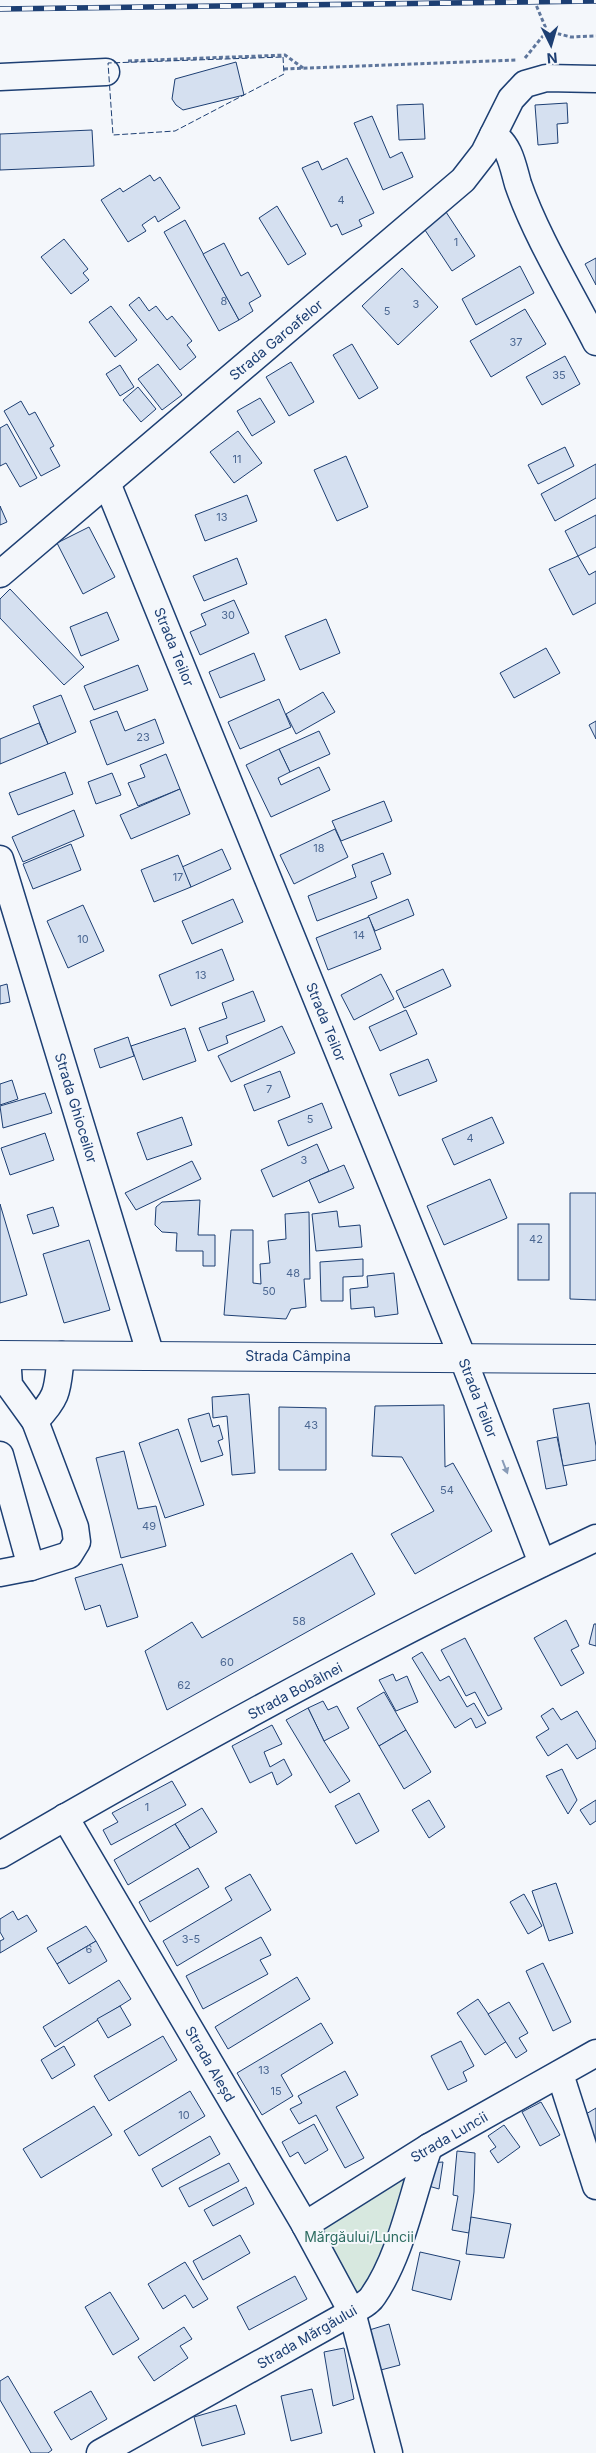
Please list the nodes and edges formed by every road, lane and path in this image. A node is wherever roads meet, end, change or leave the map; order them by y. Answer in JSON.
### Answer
{"nodes":[{"id":1,"x":534,"y":0,"type":"edge"},
{"id":2,"x":547,"y":31,"type":"junction"},
{"id":3,"x":596,"y":36,"type":"edge"},
{"id":4,"x":117,"y":66,"type":"joint"},
{"id":5,"x":284,"y":68,"type":"dead end"},
{"id":6,"x":304,"y":68,"type":"junction"},
{"id":7,"x":0,"y":77,"type":"edge"},
{"id":8,"x":596,"y":79,"type":"edge"},
{"id":9,"x":493,"y":135,"type":"junction"},
{"id":10,"x":596,"y":342,"type":"edge"},
{"id":11,"x":107,"y":483,"type":"junction"},
{"id":12,"x":0,"y":574,"type":"edge"},
{"id":13,"x":0,"y":860,"type":"edge"},
{"id":14,"x":4,"y":1355,"type":"edge"},
{"id":15,"x":61,"y":1356,"type":"junction"},
{"id":16,"x":151,"y":1356,"type":"junction"},
{"id":17,"x":462,"y":1356,"type":"junction"},
{"id":18,"x":596,"y":1358,"type":"edge"},
{"id":19,"x":35,"y":1421,"type":"junction"},
{"id":20,"x":0,"y":1455,"type":"edge"},
{"id":21,"x":596,"y":1538,"type":"edge"},
{"id":22,"x":542,"y":1563,"type":"junction"},
{"id":23,"x":31,"y":1567,"type":"junction"},
{"id":24,"x":0,"y":1574,"type":"edge"},
{"id":25,"x":65,"y":1817,"type":"junction"},
{"id":26,"x":0,"y":1855,"type":"edge"},
{"id":27,"x":596,"y":2053,"type":"edge"},
{"id":28,"x":560,"y":2074,"type":"junction"},
{"id":29,"x":429,"y":2147,"type":"junction"},
{"id":30,"x":596,"y":2186,"type":"edge"},
{"id":31,"x":305,"y":2226,"type":"junction"},
{"id":32,"x":352,"y":2312,"type":"junction"},
{"id":33,"x":100,"y":2453,"type":"edge"},
{"id":34,"x":389,"y":2453,"type":"edge"}],
"edges":[{"from":1,"to":2,"type":"path"},
{"from":2,"to":3,"type":"path"},
{"from":2,"to":6,"type":"path"},
{"from":4,"to":6,"type":"path"},
{"from":4,"to":7,"type":"street"},
{"from":5,"to":6,"type":"path"},
{"from":8,"to":9,"type":"street","name":"Strada Garoafelor"},
{"from":9,"to":10,"type":"street"},
{"from":9,"to":11,"type":"street","name":"Strada Garoafelor"},
{"from":11,"to":12,"type":"street","name":"Strada Garoafelor"},
{"from":11,"to":17,"type":"street","name":"Strada Teilor"},
{"from":13,"to":16,"type":"street","name":"Strada Ghioceilor"},
{"from":14,"to":15,"type":"main road","name":"Strada Câmpina"},
{"from":14,"to":19,"type":"street"},
{"from":15,"to":16,"type":"main road","name":"Strada Câmpina"},
{"from":15,"to":19,"type":"street"},
{"from":16,"to":17,"type":"main road","name":"Strada Câmpina"},
{"from":17,"to":18,"type":"main road","name":"Strada Câmpina"},
{"from":17,"to":22,"type":"street","name":"Strada Teilor","one_way":true},
{"from":19,"to":23,"type":"street"},
{"from":20,"to":23,"type":"street"},
{"from":21,"to":22,"type":"street","name":"Strada Bobâlnei"},
{"from":22,"to":25,"type":"street","name":"Strada Bobâlnei"},
{"from":23,"to":24,"type":"street"},
{"from":25,"to":26,"type":"street","name":"Strada Bobâlnei"},
{"from":25,"to":31,"type":"street","name":"Strada Aleșd"},
{"from":27,"to":28,"type":"street","name":"Strada Luncii"},
{"from":28,"to":29,"type":"street","name":"Strada Luncii"},
{"from":28,"to":30,"type":"street"},
{"from":29,"to":31,"type":"street","name":"Strada Luncii"},
{"from":29,"to":32,"type":"street","name":"Strada Mărgăului"},
{"from":31,"to":32,"type":"street","name":"Strada Aleșd"},
{"from":32,"to":33,"type":"street","name":"Strada Mărgăului"},
{"from":32,"to":34,"type":"street","name":"Strada Aleșd"}]}
